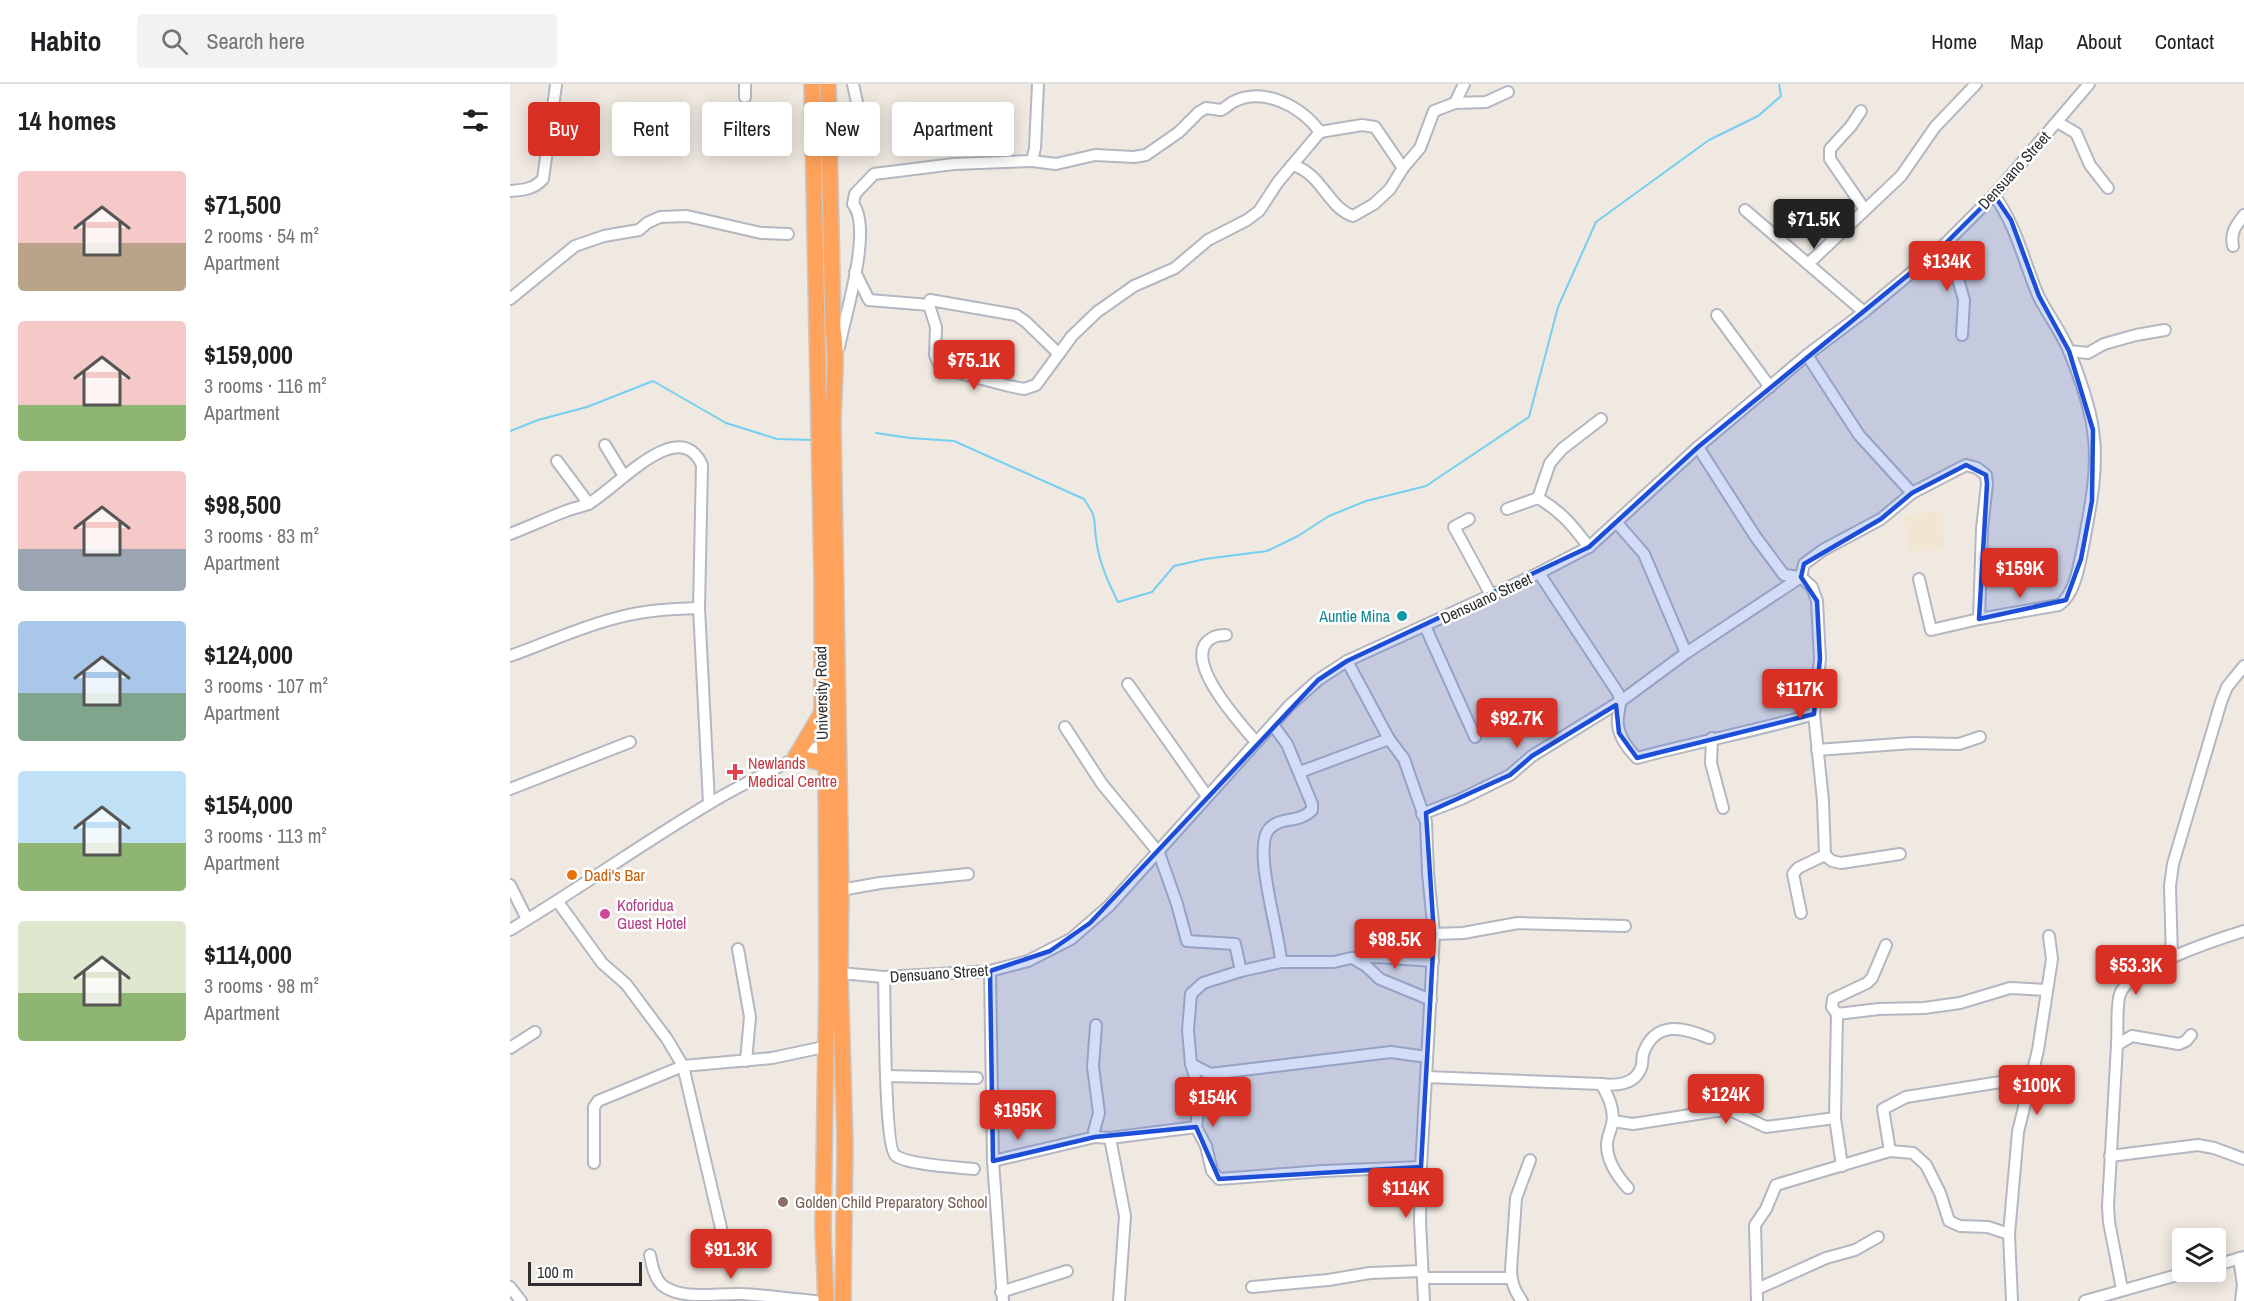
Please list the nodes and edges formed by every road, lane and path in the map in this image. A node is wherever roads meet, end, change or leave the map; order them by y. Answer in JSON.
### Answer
{"nodes":[{"id":1,"x":745,"y":84,"type":"edge"},
{"id":2,"x":812,"y":84,"type":"edge"},
{"id":3,"x":828,"y":84,"type":"edge"},
{"id":4,"x":853,"y":84,"type":"edge"},
{"id":5,"x":1038,"y":84,"type":"edge"},
{"id":6,"x":1464,"y":84,"type":"edge"},
{"id":7,"x":1976,"y":84,"type":"edge"},
{"id":8,"x":2089,"y":84,"type":"edge"},
{"id":9,"x":556,"y":85,"type":"edge"},
{"id":10,"x":1508,"y":92,"type":"dead end"},
{"id":11,"x":745,"y":97,"type":"dead end"},
{"id":12,"x":857,"y":102,"type":"edge"},
{"id":13,"x":1455,"y":103,"type":"junction"},
{"id":14,"x":1861,"y":111,"type":"dead end"},
{"id":15,"x":2057,"y":122,"type":"junction"},
{"id":16,"x":1320,"y":132,"type":"junction"},
{"id":17,"x":1032,"y":160,"type":"junction"},
{"id":18,"x":1292,"y":165,"type":"junction"},
{"id":19,"x":1403,"y":168,"type":"junction"},
{"id":20,"x":2108,"y":188,"type":"dead end"},
{"id":21,"x":510,"y":191,"type":"edge"},
{"id":22,"x":1994,"y":195,"type":"junction"},
{"id":23,"x":1745,"y":210,"type":"dead end"},
{"id":24,"x":1865,"y":210,"type":"junction"},
{"id":25,"x":2244,"y":215,"type":"edge"},
{"id":26,"x":788,"y":234,"type":"dead end"},
{"id":27,"x":2233,"y":246,"type":"dead end"},
{"id":28,"x":1941,"y":248,"type":"junction"},
{"id":29,"x":1808,"y":264,"type":"junction"},
{"id":30,"x":855,"y":272,"type":"junction"},
{"id":31,"x":510,"y":299,"type":"edge"},
{"id":32,"x":929,"y":305,"type":"junction"},
{"id":33,"x":1864,"y":312,"type":"junction"},
{"id":34,"x":1717,"y":315,"type":"dead end"},
{"id":35,"x":2164,"y":330,"type":"dead end"},
{"id":36,"x":1962,"y":335,"type":"dead end"},
{"id":37,"x":2069,"y":351,"type":"junction"},
{"id":38,"x":1059,"y":354,"type":"junction"},
{"id":39,"x":1808,"y":354,"type":"junction"},
{"id":40,"x":837,"y":356,"type":"junction"},
{"id":41,"x":1770,"y":387,"type":"junction"},
{"id":42,"x":1601,"y":419,"type":"dead end"},
{"id":43,"x":605,"y":445,"type":"dead end"},
{"id":44,"x":1698,"y":447,"type":"junction"},
{"id":45,"x":557,"y":461,"type":"dead end"},
{"id":46,"x":624,"y":476,"type":"junction"},
{"id":47,"x":1912,"y":493,"type":"junction"},
{"id":48,"x":1538,"y":498,"type":"junction"},
{"id":49,"x":589,"y":504,"type":"junction"},
{"id":50,"x":1507,"y":509,"type":"dead end"},
{"id":51,"x":1469,"y":519,"type":"dead end"},
{"id":52,"x":1617,"y":523,"type":"junction"},
{"id":53,"x":510,"y":534,"type":"edge"},
{"id":54,"x":1589,"y":547,"type":"junction"},
{"id":55,"x":1539,"y":573,"type":"junction"},
{"id":56,"x":1801,"y":577,"type":"junction"},
{"id":57,"x":1919,"y":579,"type":"dead end"},
{"id":58,"x":1491,"y":595,"type":"junction"},
{"id":59,"x":699,"y":608,"type":"junction"},
{"id":60,"x":1979,"y":619,"type":"junction"},
{"id":61,"x":1425,"y":626,"type":"junction"},
{"id":62,"x":1226,"y":635,"type":"dead end"},
{"id":63,"x":1686,"y":653,"type":"junction"},
{"id":64,"x":510,"y":656,"type":"edge"},
{"id":65,"x":1347,"y":661,"type":"junction"},
{"id":66,"x":2244,"y":666,"type":"edge"},
{"id":67,"x":1128,"y":684,"type":"dead end"},
{"id":68,"x":1621,"y":701,"type":"junction"},
{"id":69,"x":822,"y":712,"type":"junction"},
{"id":70,"x":1814,"y":714,"type":"junction"},
{"id":71,"x":1273,"y":726,"type":"junction"},
{"id":72,"x":1065,"y":727,"type":"dead end"},
{"id":73,"x":839,"y":736,"type":"junction"},
{"id":74,"x":1475,"y":737,"type":"dead end"},
{"id":75,"x":1980,"y":737,"type":"dead end"},
{"id":76,"x":1712,"y":738,"type":"junction"},
{"id":77,"x":1389,"y":739,"type":"junction"},
{"id":78,"x":630,"y":742,"type":"dead end"},
{"id":79,"x":1256,"y":742,"type":"junction"},
{"id":80,"x":824,"y":744,"type":"junction"},
{"id":81,"x":1817,"y":750,"type":"junction"},
{"id":82,"x":795,"y":758,"type":"junction"},
{"id":83,"x":825,"y":765,"type":"junction"},
{"id":84,"x":1300,"y":772,"type":"junction"},
{"id":85,"x":510,"y":789,"type":"edge"},
{"id":86,"x":1208,"y":796,"type":"junction"},
{"id":87,"x":709,"y":803,"type":"junction"},
{"id":88,"x":1723,"y":808,"type":"dead end"},
{"id":89,"x":1422,"y":814,"type":"junction"},
{"id":90,"x":1159,"y":853,"type":"junction"},
{"id":91,"x":1900,"y":854,"type":"dead end"},
{"id":92,"x":1825,"y":855,"type":"junction"},
{"id":93,"x":968,"y":874,"type":"dead end"},
{"id":94,"x":510,"y":885,"type":"edge"},
{"id":95,"x":841,"y":890,"type":"junction"},
{"id":96,"x":558,"y":902,"type":"junction"},
{"id":97,"x":1801,"y":913,"type":"dead end"},
{"id":98,"x":527,"y":919,"type":"junction"},
{"id":99,"x":1625,"y":926,"type":"dead end"},
{"id":100,"x":510,"y":930,"type":"edge"},
{"id":101,"x":2244,"y":931,"type":"edge"},
{"id":102,"x":1434,"y":934,"type":"junction"},
{"id":103,"x":2049,"y":936,"type":"dead end"},
{"id":104,"x":1886,"y":945,"type":"dead end"},
{"id":105,"x":738,"y":949,"type":"dead end"},
{"id":106,"x":2172,"y":957,"type":"junction"},
{"id":107,"x":1352,"y":958,"type":"junction"},
{"id":108,"x":1433,"y":961,"type":"junction"},
{"id":109,"x":1281,"y":962,"type":"junction"},
{"id":110,"x":990,"y":971,"type":"junction"},
{"id":111,"x":1241,"y":971,"type":"junction"},
{"id":112,"x":833,"y":975,"type":"junction"},
{"id":113,"x":884,"y":978,"type":"junction"},
{"id":114,"x":2047,"y":990,"type":"junction"},
{"id":115,"x":1431,"y":1000,"type":"junction"},
{"id":116,"x":1837,"y":1014,"type":"junction"},
{"id":117,"x":1096,"y":1025,"type":"dead end"},
{"id":118,"x":535,"y":1032,"type":"dead end"},
{"id":119,"x":2191,"y":1035,"type":"dead end"},
{"id":120,"x":1709,"y":1038,"type":"dead end"},
{"id":121,"x":2117,"y":1045,"type":"junction"},
{"id":122,"x":824,"y":1047,"type":"junction"},
{"id":123,"x":510,"y":1048,"type":"edge"},
{"id":124,"x":1428,"y":1057,"type":"junction"},
{"id":125,"x":746,"y":1061,"type":"junction"},
{"id":126,"x":1191,"y":1064,"type":"junction"},
{"id":127,"x":683,"y":1066,"type":"junction"},
{"id":128,"x":1209,"y":1074,"type":"junction"},
{"id":129,"x":886,"y":1076,"type":"junction"},
{"id":130,"x":1426,"y":1077,"type":"junction"},
{"id":131,"x":2032,"y":1077,"type":"junction"},
{"id":132,"x":977,"y":1078,"type":"dead end"},
{"id":133,"x":1601,"y":1084,"type":"junction"},
{"id":134,"x":1198,"y":1087,"type":"junction"},
{"id":135,"x":1835,"y":1118,"type":"junction"},
{"id":136,"x":1613,"y":1121,"type":"junction"},
{"id":137,"x":1196,"y":1127,"type":"junction"},
{"id":138,"x":1095,"y":1137,"type":"junction"},
{"id":139,"x":1110,"y":1138,"type":"junction"},
{"id":140,"x":1890,"y":1151,"type":"junction"},
{"id":141,"x":2110,"y":1156,"type":"junction"},
{"id":142,"x":2244,"y":1159,"type":"edge"},
{"id":143,"x":1530,"y":1160,"type":"dead end"},
{"id":144,"x":993,"y":1161,"type":"junction"},
{"id":145,"x":594,"y":1163,"type":"dead end"},
{"id":146,"x":1842,"y":1166,"type":"junction"},
{"id":147,"x":1421,"y":1167,"type":"junction"},
{"id":148,"x":974,"y":1169,"type":"dead end"},
{"id":149,"x":1628,"y":1188,"type":"dead end"},
{"id":150,"x":721,"y":1228,"type":"dead end"},
{"id":151,"x":2009,"y":1234,"type":"junction"},
{"id":152,"x":1878,"y":1238,"type":"dead end"},
{"id":153,"x":650,"y":1255,"type":"dead end"},
{"id":154,"x":2242,"y":1258,"type":"edge"},
{"id":155,"x":2226,"y":1262,"type":"edge"},
{"id":156,"x":1067,"y":1271,"type":"dead end"},
{"id":157,"x":1422,"y":1274,"type":"junction"},
{"id":158,"x":2172,"y":1276,"type":"edge"},
{"id":159,"x":1511,"y":1278,"type":"junction"},
{"id":160,"x":510,"y":1287,"type":"edge"},
{"id":161,"x":1252,"y":1287,"type":"dead end"},
{"id":162,"x":1757,"y":1289,"type":"junction"},
{"id":163,"x":2122,"y":1289,"type":"junction"},
{"id":164,"x":1002,"y":1296,"type":"edge"},
{"id":165,"x":521,"y":1301,"type":"edge"},
{"id":166,"x":815,"y":1301,"type":"edge"},
{"id":167,"x":826,"y":1301,"type":"edge"},
{"id":168,"x":843,"y":1301,"type":"edge"},
{"id":169,"x":1119,"y":1301,"type":"edge"},
{"id":170,"x":1424,"y":1301,"type":"edge"},
{"id":171,"x":1522,"y":1301,"type":"edge"},
{"id":172,"x":1757,"y":1301,"type":"edge"},
{"id":173,"x":2012,"y":1301,"type":"edge"},
{"id":174,"x":2085,"y":1301,"type":"edge"},
{"id":175,"x":2241,"y":1301,"type":"edge"}],
"edges":[{"from":1,"to":11,"type":"street"},
{"from":2,"to":69,"type":"highway","name":"University Road"},
{"from":3,"to":40,"type":"highway","name":"University Road"},
{"from":4,"to":12,"type":"street"},
{"from":5,"to":17,"type":"street"},
{"from":6,"to":13,"type":"street"},
{"from":7,"to":24,"type":"street"},
{"from":8,"to":15,"type":"street","name":"Densuano Street"},
{"from":9,"to":21,"type":"street"},
{"from":10,"to":13,"type":"street"},
{"from":13,"to":19,"type":"street"},
{"from":14,"to":24,"type":"street"},
{"from":15,"to":20,"type":"street"},
{"from":15,"to":22,"type":"street","name":"Densuano Street"},
{"from":16,"to":17,"type":"street"},
{"from":16,"to":18,"type":"street"},
{"from":16,"to":19,"type":"street"},
{"from":17,"to":30,"type":"street"},
{"from":18,"to":19,"type":"street"},
{"from":18,"to":38,"type":"street"},
{"from":22,"to":28,"type":"street","name":"Densuano Street"},
{"from":22,"to":37,"type":"street"},
{"from":23,"to":29,"type":"street"},
{"from":24,"to":29,"type":"street"},
{"from":25,"to":27,"type":"street"},
{"from":26,"to":31,"type":"street"},
{"from":28,"to":33,"type":"street","name":"Densuano Street"},
{"from":28,"to":36,"type":"street"},
{"from":29,"to":33,"type":"street"},
{"from":30,"to":32,"type":"street"},
{"from":30,"to":40,"type":"street"},
{"from":32,"to":38,"type":"street"},
{"from":32,"to":38,"type":"street"},
{"from":33,"to":39,"type":"street","name":"Densuano Street"},
{"from":34,"to":41,"type":"street"},
{"from":35,"to":37,"type":"street"},
{"from":37,"to":60,"type":"street"},
{"from":39,"to":41,"type":"street","name":"Densuano Street"},
{"from":39,"to":47,"type":"street"},
{"from":40,"to":73,"type":"highway","name":"University Road"},
{"from":41,"to":44,"type":"street","name":"Densuano Street"},
{"from":42,"to":48,"type":"street"},
{"from":43,"to":46,"type":"street"},
{"from":44,"to":52,"type":"street","name":"Densuano Street"},
{"from":44,"to":56,"type":"street"},
{"from":45,"to":49,"type":"street"},
{"from":46,"to":49,"type":"street"},
{"from":46,"to":59,"type":"street"},
{"from":47,"to":56,"type":"street"},
{"from":47,"to":60,"type":"street"},
{"from":48,"to":50,"type":"street"},
{"from":48,"to":54,"type":"street"},
{"from":49,"to":53,"type":"street"},
{"from":51,"to":58,"type":"street"},
{"from":52,"to":54,"type":"street","name":"Densuano Street"},
{"from":52,"to":63,"type":"street"},
{"from":54,"to":55,"type":"street","name":"Densuano Street"},
{"from":55,"to":58,"type":"street","name":"Densuano Street"},
{"from":55,"to":68,"type":"street"},
{"from":56,"to":63,"type":"street"},
{"from":56,"to":70,"type":"street"},
{"from":57,"to":60,"type":"street"},
{"from":58,"to":61,"type":"street","name":"Densuano Street"},
{"from":59,"to":64,"type":"street"},
{"from":59,"to":87,"type":"street"},
{"from":61,"to":65,"type":"street","name":"Densuano Street"},
{"from":61,"to":74,"type":"street"},
{"from":62,"to":79,"type":"street"},
{"from":63,"to":68,"type":"street"},
{"from":65,"to":71,"type":"street","name":"Densuano Street"},
{"from":65,"to":77,"type":"street"},
{"from":66,"to":106,"type":"street"},
{"from":67,"to":86,"type":"street"},
{"from":68,"to":76,"type":"street"},
{"from":68,"to":89,"type":"street"},
{"from":69,"to":80,"type":"highway","name":"University Road"},
{"from":69,"to":82,"type":"highway"},
{"from":70,"to":76,"type":"street"},
{"from":70,"to":81,"type":"street"},
{"from":71,"to":79,"type":"street","name":"Densuano Street"},
{"from":71,"to":84,"type":"street"},
{"from":72,"to":90,"type":"street"},
{"from":73,"to":80,"type":"street"},
{"from":73,"to":95,"type":"highway","name":"University Road"},
{"from":75,"to":81,"type":"street"},
{"from":76,"to":88,"type":"street"},
{"from":77,"to":84,"type":"street"},
{"from":77,"to":89,"type":"street"},
{"from":78,"to":85,"type":"street"},
{"from":79,"to":86,"type":"street","name":"Densuano Street"},
{"from":80,"to":82,"type":"street"},
{"from":80,"to":83,"type":"highway","name":"University Road"},
{"from":81,"to":92,"type":"street"},
{"from":82,"to":83,"type":"highway"},
{"from":82,"to":87,"type":"street"},
{"from":83,"to":112,"type":"highway","name":"University Road"},
{"from":84,"to":109,"type":"street"},
{"from":86,"to":90,"type":"street","name":"Densuano Street"},
{"from":87,"to":96,"type":"street"},
{"from":89,"to":102,"type":"street"},
{"from":90,"to":110,"type":"street","name":"Densuano Street"},
{"from":90,"to":111,"type":"street"},
{"from":91,"to":92,"type":"street"},
{"from":92,"to":97,"type":"street"},
{"from":93,"to":95,"type":"street"},
{"from":94,"to":98,"type":"street"},
{"from":95,"to":112,"type":"highway","name":"University Road"},
{"from":96,"to":98,"type":"street"},
{"from":96,"to":127,"type":"street"},
{"from":98,"to":100,"type":"street"},
{"from":99,"to":102,"type":"street"},
{"from":101,"to":106,"type":"street"},
{"from":102,"to":108,"type":"street"},
{"from":103,"to":114,"type":"street"},
{"from":104,"to":116,"type":"street"},
{"from":105,"to":125,"type":"street"},
{"from":106,"to":121,"type":"street"},
{"from":107,"to":108,"type":"street"},
{"from":107,"to":109,"type":"street"},
{"from":107,"to":115,"type":"street"},
{"from":108,"to":115,"type":"street"},
{"from":109,"to":111,"type":"street"},
{"from":110,"to":113,"type":"street","name":"Densuano Street"},
{"from":110,"to":144,"type":"street"},
{"from":111,"to":126,"type":"street"},
{"from":112,"to":113,"type":"street","name":"Densuano Street"},
{"from":112,"to":122,"type":"highway","name":"University Road"},
{"from":112,"to":168,"type":"highway","name":"University Road"},
{"from":113,"to":129,"type":"street"},
{"from":114,"to":116,"type":"street"},
{"from":114,"to":131,"type":"street"},
{"from":115,"to":124,"type":"street"},
{"from":116,"to":135,"type":"street"},
{"from":117,"to":138,"type":"street"},
{"from":118,"to":123,"type":"street"},
{"from":119,"to":121,"type":"street"},
{"from":120,"to":133,"type":"street"},
{"from":121,"to":141,"type":"street"},
{"from":122,"to":125,"type":"street"},
{"from":122,"to":167,"type":"highway","name":"University Road"},
{"from":124,"to":128,"type":"street"},
{"from":124,"to":130,"type":"street"},
{"from":125,"to":127,"type":"street"},
{"from":126,"to":128,"type":"street"},
{"from":126,"to":134,"type":"street"},
{"from":127,"to":145,"type":"street"},
{"from":127,"to":150,"type":"street"},
{"from":128,"to":134,"type":"street"},
{"from":129,"to":132,"type":"street"},
{"from":129,"to":148,"type":"street"},
{"from":130,"to":133,"type":"street"},
{"from":130,"to":147,"type":"street"},
{"from":131,"to":140,"type":"street"},
{"from":131,"to":151,"type":"street"},
{"from":133,"to":136,"type":"street"},
{"from":134,"to":137,"type":"street"},
{"from":135,"to":136,"type":"street"},
{"from":135,"to":146,"type":"street"},
{"from":136,"to":149,"type":"street"},
{"from":137,"to":139,"type":"street"},
{"from":137,"to":147,"type":"street"},
{"from":138,"to":139,"type":"street"},
{"from":138,"to":144,"type":"street"},
{"from":139,"to":169,"type":"street"},
{"from":140,"to":146,"type":"street"},
{"from":140,"to":151,"type":"street"},
{"from":141,"to":142,"type":"street"},
{"from":141,"to":163,"type":"street"},
{"from":143,"to":159,"type":"street"},
{"from":144,"to":164,"type":"street"},
{"from":146,"to":162,"type":"street"},
{"from":147,"to":157,"type":"street"},
{"from":151,"to":173,"type":"street"},
{"from":152,"to":162,"type":"street"},
{"from":153,"to":166,"type":"street"},
{"from":154,"to":155,"type":"street"},
{"from":154,"to":175,"type":"street"},
{"from":156,"to":164,"type":"street"},
{"from":157,"to":159,"type":"street"},
{"from":157,"to":161,"type":"street"},
{"from":157,"to":170,"type":"street"},
{"from":158,"to":163,"type":"street"},
{"from":159,"to":171,"type":"street"},
{"from":160,"to":165,"type":"street"},
{"from":162,"to":172,"type":"street"},
{"from":163,"to":174,"type":"street"}]}
